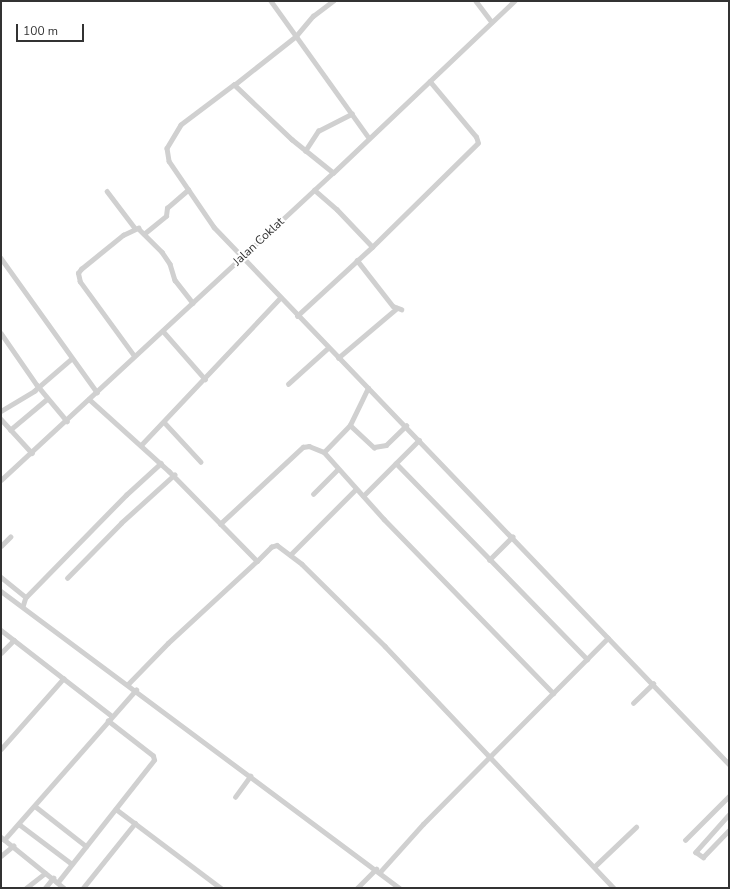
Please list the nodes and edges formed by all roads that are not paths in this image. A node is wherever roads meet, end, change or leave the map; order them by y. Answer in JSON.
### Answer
{"nodes":[{"id":1,"x":271,"y":1,"type":"edge"},
{"id":2,"x":333,"y":1,"type":"edge"},
{"id":3,"x":476,"y":1,"type":"edge"},
{"id":4,"x":514,"y":1,"type":"edge"},
{"id":5,"x":492,"y":22,"type":"junction"},
{"id":6,"x":296,"y":36,"type":"junction"},
{"id":7,"x":430,"y":82,"type":"junction"},
{"id":8,"x":234,"y":85,"type":"junction"},
{"id":9,"x":352,"y":114,"type":"junction"},
{"id":10,"x":369,"y":138,"type":"junction"},
{"id":11,"x":305,"y":151,"type":"junction"},
{"id":12,"x":333,"y":174,"type":"junction"},
{"id":13,"x":188,"y":190,"type":"junction"},
{"id":14,"x":314,"y":190,"type":"junction"},
{"id":15,"x":107,"y":191,"type":"dead end"},
{"id":16,"x":135,"y":228,"type":"junction"},
{"id":17,"x":145,"y":233,"type":"junction"},
{"id":18,"x":372,"y":247,"type":"junction"},
{"id":19,"x":241,"y":257,"type":"junction"},
{"id":20,"x":1,"y":258,"type":"edge"},
{"id":21,"x":357,"y":260,"type":"junction"},
{"id":22,"x":280,"y":298,"type":"junction"},
{"id":23,"x":193,"y":303,"type":"junction"},
{"id":24,"x":297,"y":316,"type":"junction"},
{"id":25,"x":163,"y":331,"type":"junction"},
{"id":26,"x":1,"y":333,"type":"edge"},
{"id":27,"x":328,"y":348,"type":"junction"},
{"id":28,"x":134,"y":356,"type":"junction"},
{"id":29,"x":338,"y":358,"type":"junction"},
{"id":30,"x":69,"y":360,"type":"junction"},
{"id":31,"x":205,"y":379,"type":"junction"},
{"id":32,"x":288,"y":384,"type":"dead end"},
{"id":33,"x":37,"y":385,"type":"junction"},
{"id":34,"x":368,"y":388,"type":"junction"},
{"id":35,"x":97,"y":392,"type":"junction"},
{"id":36,"x":47,"y":399,"type":"junction"},
{"id":37,"x":89,"y":399,"type":"junction"},
{"id":38,"x":1,"y":411,"type":"edge"},
{"id":39,"x":1,"y":420,"type":"edge"},
{"id":40,"x":67,"y":421,"type":"junction"},
{"id":41,"x":164,"y":422,"type":"junction"},
{"id":42,"x":350,"y":425,"type":"junction"},
{"id":43,"x":406,"y":426,"type":"junction"},
{"id":44,"x":10,"y":430,"type":"junction"},
{"id":45,"x":419,"y":440,"type":"junction"},
{"id":46,"x":141,"y":445,"type":"junction"},
{"id":47,"x":324,"y":452,"type":"junction"},
{"id":48,"x":32,"y":453,"type":"junction"},
{"id":49,"x":201,"y":462,"type":"dead end"},
{"id":50,"x":396,"y":462,"type":"junction"},
{"id":51,"x":161,"y":463,"type":"junction"},
{"id":52,"x":338,"y":470,"type":"junction"},
{"id":53,"x":174,"y":476,"type":"junction"},
{"id":54,"x":1,"y":480,"type":"edge"},
{"id":55,"x":356,"y":489,"type":"junction"},
{"id":56,"x":313,"y":494,"type":"dead end"},
{"id":57,"x":363,"y":496,"type":"junction"},
{"id":58,"x":220,"y":524,"type":"junction"},
{"id":59,"x":10,"y":537,"type":"dead end"},
{"id":60,"x":512,"y":537,"type":"junction"},
{"id":61,"x":1,"y":546,"type":"edge"},
{"id":62,"x":290,"y":555,"type":"junction"},
{"id":63,"x":490,"y":560,"type":"junction"},
{"id":64,"x":257,"y":561,"type":"junction"},
{"id":65,"x":1,"y":578,"type":"edge"},
{"id":66,"x":67,"y":578,"type":"dead end"},
{"id":67,"x":1,"y":591,"type":"edge"},
{"id":68,"x":26,"y":597,"type":"junction"},
{"id":69,"x":23,"y":608,"type":"junction"},
{"id":70,"x":1,"y":630,"type":"edge"},
{"id":71,"x":608,"y":638,"type":"junction"},
{"id":72,"x":14,"y":640,"type":"junction"},
{"id":73,"x":1,"y":653,"type":"edge"},
{"id":74,"x":587,"y":659,"type":"junction"},
{"id":75,"x":63,"y":679,"type":"junction"},
{"id":76,"x":128,"y":684,"type":"junction"},
{"id":77,"x":653,"y":684,"type":"junction"},
{"id":78,"x":136,"y":690,"type":"junction"},
{"id":79,"x":553,"y":693,"type":"junction"},
{"id":80,"x":633,"y":703,"type":"dead end"},
{"id":81,"x":112,"y":716,"type":"junction"},
{"id":82,"x":108,"y":721,"type":"junction"},
{"id":83,"x":1,"y":750,"type":"edge"},
{"id":84,"x":490,"y":758,"type":"junction"},
{"id":85,"x":729,"y":764,"type":"edge"},
{"id":86,"x":250,"y":776,"type":"junction"},
{"id":87,"x":729,"y":796,"type":"edge"},
{"id":88,"x":235,"y":798,"type":"dead end"},
{"id":89,"x":35,"y":806,"type":"junction"},
{"id":90,"x":116,"y":809,"type":"junction"},
{"id":91,"x":729,"y":815,"type":"edge"},
{"id":92,"x":134,"y":823,"type":"junction"},
{"id":93,"x":19,"y":824,"type":"junction"},
{"id":94,"x":636,"y":827,"type":"dead end"},
{"id":95,"x":729,"y":830,"type":"edge"},
{"id":96,"x":3,"y":838,"type":"edge"},
{"id":97,"x":685,"y":840,"type":"dead end"},
{"id":98,"x":13,"y":846,"type":"junction"},
{"id":99,"x":86,"y":846,"type":"junction"},
{"id":100,"x":1,"y":856,"type":"edge"},
{"id":101,"x":72,"y":864,"type":"junction"},
{"id":102,"x":594,"y":867,"type":"junction"},
{"id":103,"x":378,"y":871,"type":"junction"},
{"id":104,"x":45,"y":873,"type":"junction"},
{"id":105,"x":52,"y":878,"type":"junction"},
{"id":106,"x":58,"y":882,"type":"junction"},
{"id":107,"x":26,"y":888,"type":"edge"},
{"id":108,"x":45,"y":888,"type":"edge"},
{"id":109,"x":64,"y":888,"type":"edge"},
{"id":110,"x":83,"y":888,"type":"edge"},
{"id":111,"x":221,"y":888,"type":"edge"},
{"id":112,"x":357,"y":888,"type":"edge"},
{"id":113,"x":400,"y":888,"type":"edge"},
{"id":114,"x":614,"y":888,"type":"edge"}],
"edges":[{"from":1,"to":6,"type":"street"},
{"from":2,"to":6,"type":"street"},
{"from":3,"to":5,"type":"street"},
{"from":4,"to":5,"type":"street","name":"Jalan Coklat"},
{"from":5,"to":7,"type":"street","name":"Jalan Coklat"},
{"from":6,"to":8,"type":"street"},
{"from":6,"to":9,"type":"street"},
{"from":7,"to":10,"type":"street","name":"Jalan Coklat"},
{"from":7,"to":18,"type":"street"},
{"from":8,"to":11,"type":"street"},
{"from":8,"to":13,"type":"street"},
{"from":9,"to":10,"type":"street"},
{"from":9,"to":11,"type":"street"},
{"from":10,"to":12,"type":"street","name":"Jalan Coklat"},
{"from":11,"to":12,"type":"street"},
{"from":12,"to":14,"type":"street","name":"Jalan Coklat"},
{"from":13,"to":17,"type":"street"},
{"from":13,"to":19,"type":"street"},
{"from":14,"to":18,"type":"street"},
{"from":14,"to":19,"type":"street","name":"Jalan Coklat"},
{"from":15,"to":16,"type":"street"},
{"from":16,"to":17,"type":"street"},
{"from":16,"to":28,"type":"street"},
{"from":17,"to":23,"type":"street"},
{"from":18,"to":21,"type":"street"},
{"from":19,"to":22,"type":"street"},
{"from":19,"to":23,"type":"street","name":"Jalan Coklat"},
{"from":20,"to":30,"type":"street"},
{"from":21,"to":24,"type":"street"},
{"from":21,"to":29,"type":"street"},
{"from":22,"to":24,"type":"street"},
{"from":22,"to":31,"type":"street"},
{"from":23,"to":25,"type":"street","name":"Jalan Coklat"},
{"from":24,"to":27,"type":"street"},
{"from":25,"to":28,"type":"street","name":"Jalan Coklat"},
{"from":25,"to":31,"type":"street"},
{"from":26,"to":33,"type":"street"},
{"from":27,"to":29,"type":"street"},
{"from":27,"to":32,"type":"street"},
{"from":28,"to":35,"type":"street","name":"Jalan Coklat"},
{"from":29,"to":34,"type":"street"},
{"from":30,"to":33,"type":"street"},
{"from":30,"to":35,"type":"street"},
{"from":31,"to":41,"type":"street"},
{"from":33,"to":36,"type":"street"},
{"from":33,"to":38,"type":"street"},
{"from":34,"to":42,"type":"street"},
{"from":34,"to":43,"type":"street"},
{"from":35,"to":37,"type":"street","name":"Jalan Coklat"},
{"from":36,"to":40,"type":"street"},
{"from":36,"to":44,"type":"street"},
{"from":37,"to":40,"type":"street","name":"Jalan Coklat"},
{"from":37,"to":46,"type":"street"},
{"from":39,"to":44,"type":"street"},
{"from":40,"to":48,"type":"street","name":"Jalan Coklat"},
{"from":41,"to":46,"type":"street"},
{"from":41,"to":49,"type":"street"},
{"from":42,"to":43,"type":"street"},
{"from":42,"to":47,"type":"street"},
{"from":43,"to":45,"type":"street"},
{"from":44,"to":48,"type":"street"},
{"from":45,"to":50,"type":"street"},
{"from":45,"to":60,"type":"street"},
{"from":46,"to":51,"type":"street"},
{"from":47,"to":52,"type":"street"},
{"from":47,"to":58,"type":"street"},
{"from":48,"to":54,"type":"street","name":"Jalan Coklat"},
{"from":50,"to":57,"type":"street"},
{"from":50,"to":63,"type":"street"},
{"from":51,"to":53,"type":"street"},
{"from":51,"to":68,"type":"street"},
{"from":52,"to":55,"type":"street"},
{"from":52,"to":56,"type":"street"},
{"from":53,"to":58,"type":"street"},
{"from":53,"to":66,"type":"street"},
{"from":55,"to":57,"type":"street"},
{"from":55,"to":62,"type":"street"},
{"from":57,"to":79,"type":"street"},
{"from":58,"to":64,"type":"street"},
{"from":59,"to":61,"type":"street"},
{"from":60,"to":63,"type":"street"},
{"from":60,"to":71,"type":"street"},
{"from":62,"to":64,"type":"street"},
{"from":62,"to":84,"type":"street"},
{"from":63,"to":74,"type":"street"},
{"from":64,"to":76,"type":"street"},
{"from":65,"to":68,"type":"street"},
{"from":67,"to":69,"type":"street"},
{"from":68,"to":69,"type":"street"},
{"from":69,"to":76,"type":"street"},
{"from":70,"to":72,"type":"street"},
{"from":71,"to":74,"type":"street"},
{"from":71,"to":77,"type":"street"},
{"from":72,"to":73,"type":"street"},
{"from":72,"to":75,"type":"street"},
{"from":74,"to":79,"type":"street"},
{"from":75,"to":81,"type":"street"},
{"from":75,"to":83,"type":"street"},
{"from":76,"to":78,"type":"street"},
{"from":77,"to":80,"type":"street"},
{"from":77,"to":85,"type":"street"},
{"from":78,"to":81,"type":"street"},
{"from":78,"to":86,"type":"street"},
{"from":79,"to":84,"type":"street"},
{"from":81,"to":82,"type":"street"},
{"from":82,"to":89,"type":"street"},
{"from":82,"to":90,"type":"street"},
{"from":84,"to":102,"type":"street"},
{"from":84,"to":103,"type":"street"},
{"from":86,"to":88,"type":"street"},
{"from":86,"to":103,"type":"street"},
{"from":87,"to":97,"type":"street"},
{"from":89,"to":93,"type":"street"},
{"from":89,"to":99,"type":"street"},
{"from":90,"to":92,"type":"street"},
{"from":90,"to":99,"type":"street"},
{"from":91,"to":95,"type":"street"},
{"from":92,"to":110,"type":"street"},
{"from":92,"to":111,"type":"street"},
{"from":93,"to":96,"type":"street"},
{"from":93,"to":101,"type":"street"},
{"from":94,"to":102,"type":"street"},
{"from":96,"to":98,"type":"street"},
{"from":98,"to":100,"type":"street"},
{"from":98,"to":104,"type":"street"},
{"from":99,"to":101,"type":"street"},
{"from":101,"to":106,"type":"street"},
{"from":102,"to":114,"type":"street"},
{"from":103,"to":112,"type":"street"},
{"from":103,"to":113,"type":"street"},
{"from":104,"to":105,"type":"street"},
{"from":104,"to":107,"type":"street"},
{"from":105,"to":106,"type":"street"},
{"from":105,"to":108,"type":"street"},
{"from":106,"to":109,"type":"street"}]}
